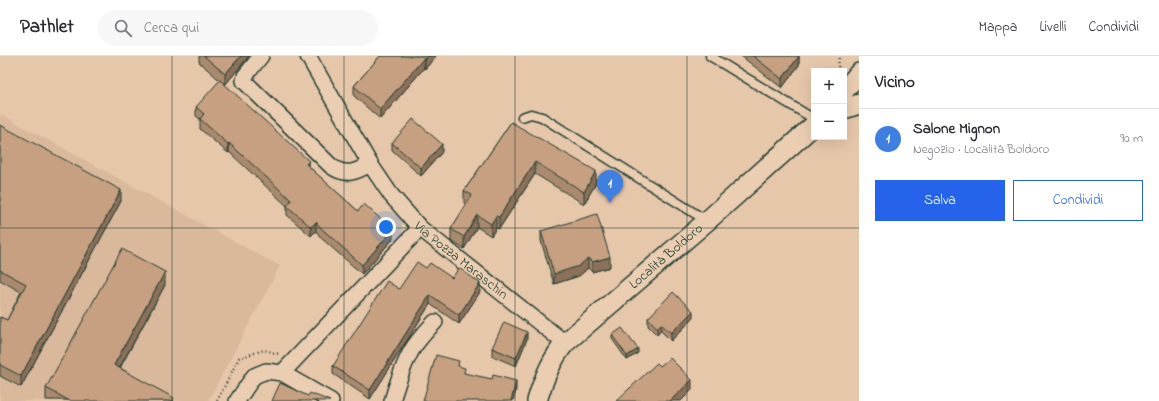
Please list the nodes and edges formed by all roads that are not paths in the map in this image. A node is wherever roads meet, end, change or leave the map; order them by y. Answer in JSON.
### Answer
{"nodes":[{"id":1,"x":261,"y":56,"type":"edge"},
{"id":2,"x":308,"y":56,"type":"edge"},
{"id":3,"x":710,"y":56,"type":"edge"},
{"id":4,"x":859,"y":73,"type":"edge"},
{"id":5,"x":847,"y":87,"type":"edge"},
{"id":6,"x":859,"y":104,"type":"edge"},
{"id":7,"x":847,"y":108,"type":"edge"},
{"id":8,"x":522,"y":117,"type":"dead end"},
{"id":9,"x":811,"y":117,"type":"edge"},
{"id":10,"x":811,"y":128,"type":"edge"},
{"id":11,"x":370,"y":164,"type":"junction"},
{"id":12,"x":707,"y":221,"type":"junction"},
{"id":13,"x":420,"y":228,"type":"junction"},
{"id":14,"x":435,"y":322,"type":"dead end"},
{"id":15,"x":565,"y":343,"type":"junction"},
{"id":16,"x":282,"y":373,"type":"junction"},
{"id":17,"x":238,"y":401,"type":"edge"},
{"id":18,"x":331,"y":401,"type":"edge"},
{"id":19,"x":392,"y":401,"type":"edge"},
{"id":20,"x":537,"y":401,"type":"edge"}],
"edges":[{"from":1,"to":11,"type":"street"},
{"from":2,"to":11,"type":"street","name":"Via Pozza Maraschin"},
{"from":3,"to":9,"type":"lane"},
{"from":4,"to":5,"type":"street"},
{"from":6,"to":7,"type":"street"},
{"from":8,"to":12,"type":"lane"},
{"from":10,"to":12,"type":"street","name":"Località Boldoro"},
{"from":11,"to":13,"type":"street","name":"Via Pozza Maraschin"},
{"from":12,"to":15,"type":"street","name":"Località Boldoro"},
{"from":13,"to":15,"type":"street","name":"Via Pozza Maraschin"},
{"from":13,"to":16,"type":"street"},
{"from":14,"to":19,"type":"street"},
{"from":15,"to":20,"type":"street","name":"Località Boldoro"},
{"from":16,"to":17,"type":"street"},
{"from":16,"to":18,"type":"street"}]}
